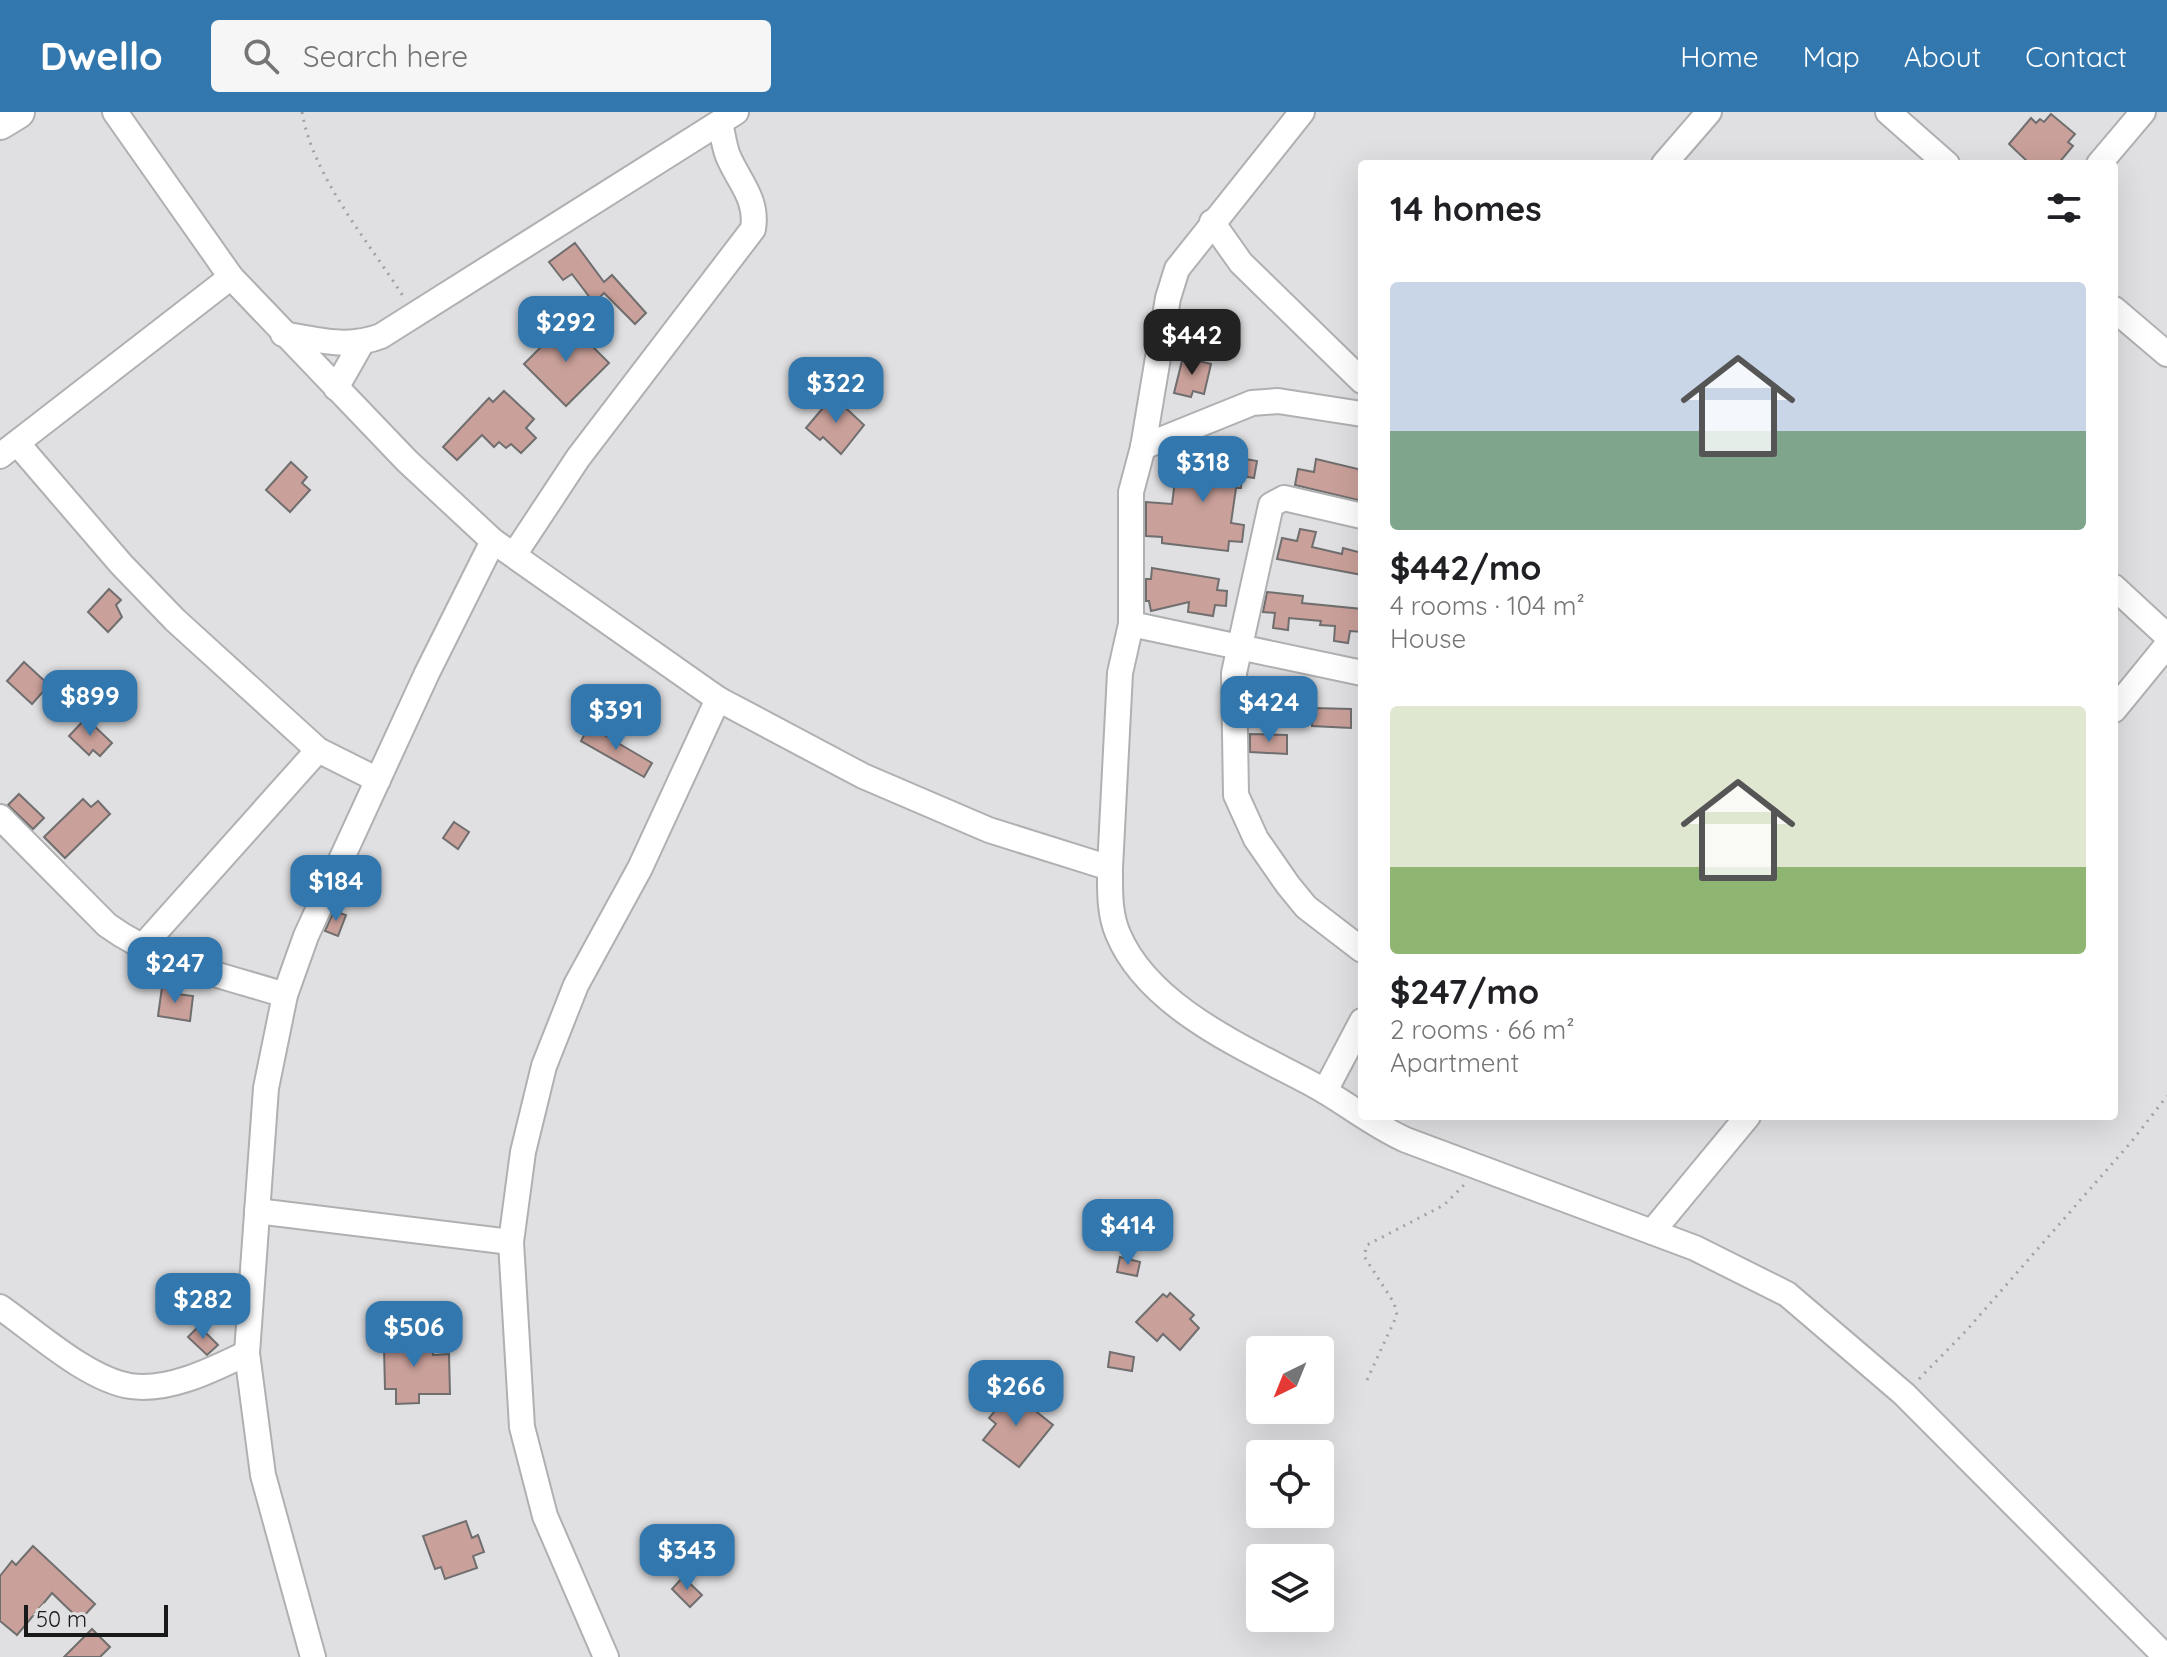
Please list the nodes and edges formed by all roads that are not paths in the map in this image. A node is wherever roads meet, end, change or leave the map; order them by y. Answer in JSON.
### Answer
{"nodes":[{"id":1,"x":18,"y":112,"type":"edge"},
{"id":2,"x":115,"y":112,"type":"edge"},
{"id":3,"x":1302,"y":112,"type":"edge"},
{"id":4,"x":1709,"y":112,"type":"edge"},
{"id":5,"x":1888,"y":112,"type":"edge"},
{"id":6,"x":2143,"y":112,"type":"edge"},
{"id":7,"x":728,"y":118,"type":"edge"},
{"id":8,"x":0,"y":123,"type":"edge"},
{"id":9,"x":1667,"y":160,"type":"edge"},
{"id":10,"x":1942,"y":160,"type":"edge"},
{"id":11,"x":2102,"y":160,"type":"edge"},
{"id":12,"x":1212,"y":222,"type":"junction"},
{"id":13,"x":231,"y":277,"type":"junction"},
{"id":14,"x":2118,"y":312,"type":"edge"},
{"id":15,"x":283,"y":334,"type":"junction"},
{"id":16,"x":361,"y":344,"type":"junction"},
{"id":17,"x":2167,"y":354,"type":"edge"},
{"id":18,"x":1358,"y":377,"type":"edge"},
{"id":19,"x":336,"y":388,"type":"junction"},
{"id":20,"x":1358,"y":413,"type":"edge"},
{"id":21,"x":1143,"y":447,"type":"junction"},
{"id":22,"x":9,"y":450,"type":"edge"},
{"id":23,"x":1358,"y":515,"type":"edge"},
{"id":24,"x":493,"y":541,"type":"junction"},
{"id":25,"x":514,"y":555,"type":"junction"},
{"id":26,"x":2118,"y":591,"type":"edge"},
{"id":27,"x":1131,"y":624,"type":"junction"},
{"id":28,"x":2167,"y":636,"type":"edge"},
{"id":29,"x":1238,"y":645,"type":"junction"},
{"id":30,"x":2167,"y":645,"type":"edge"},
{"id":31,"x":1358,"y":672,"type":"edge"},
{"id":32,"x":718,"y":699,"type":"junction"},
{"id":33,"x":2118,"y":705,"type":"edge"},
{"id":34,"x":318,"y":750,"type":"junction"},
{"id":35,"x":378,"y":780,"type":"junction"},
{"id":36,"x":0,"y":817,"type":"edge"},
{"id":37,"x":1110,"y":868,"type":"junction"},
{"id":38,"x":142,"y":947,"type":"junction"},
{"id":39,"x":1358,"y":947,"type":"edge"},
{"id":40,"x":285,"y":995,"type":"junction"},
{"id":41,"x":1358,"y":1029,"type":"edge"},
{"id":42,"x":1325,"y":1091,"type":"junction"},
{"id":43,"x":1358,"y":1112,"type":"edge"},
{"id":44,"x":1370,"y":1120,"type":"edge"},
{"id":45,"x":1745,"y":1120,"type":"edge"},
{"id":46,"x":257,"y":1211,"type":"junction"},
{"id":47,"x":1652,"y":1232,"type":"junction"},
{"id":48,"x":511,"y":1242,"type":"junction"},
{"id":49,"x":0,"y":1307,"type":"edge"},
{"id":50,"x":247,"y":1353,"type":"junction"},
{"id":51,"x":313,"y":1657,"type":"edge"},
{"id":52,"x":606,"y":1657,"type":"edge"},
{"id":53,"x":2166,"y":1657,"type":"edge"}],
"edges":[{"from":1,"to":8,"type":"street"},
{"from":2,"to":13,"type":"street"},
{"from":3,"to":12,"type":"street"},
{"from":4,"to":9,"type":"street"},
{"from":5,"to":10,"type":"street"},
{"from":6,"to":11,"type":"street"},
{"from":7,"to":16,"type":"street"},
{"from":7,"to":25,"type":"street"},
{"from":12,"to":18,"type":"street"},
{"from":12,"to":21,"type":"street"},
{"from":13,"to":15,"type":"street"},
{"from":13,"to":22,"type":"street"},
{"from":14,"to":17,"type":"street"},
{"from":15,"to":16,"type":"street"},
{"from":15,"to":19,"type":"street"},
{"from":16,"to":19,"type":"street"},
{"from":19,"to":24,"type":"street"},
{"from":20,"to":21,"type":"street"},
{"from":21,"to":27,"type":"street"},
{"from":22,"to":34,"type":"street"},
{"from":23,"to":29,"type":"street"},
{"from":24,"to":25,"type":"street"},
{"from":24,"to":35,"type":"street"},
{"from":25,"to":32,"type":"street"},
{"from":26,"to":28,"type":"street"},
{"from":27,"to":29,"type":"street"},
{"from":27,"to":37,"type":"street"},
{"from":29,"to":31,"type":"street"},
{"from":29,"to":39,"type":"street"},
{"from":30,"to":33,"type":"street"},
{"from":32,"to":37,"type":"street"},
{"from":32,"to":48,"type":"street"},
{"from":34,"to":35,"type":"street"},
{"from":34,"to":38,"type":"street"},
{"from":35,"to":40,"type":"street"},
{"from":36,"to":38,"type":"street"},
{"from":37,"to":42,"type":"street"},
{"from":38,"to":40,"type":"street"},
{"from":40,"to":46,"type":"street"},
{"from":41,"to":42,"type":"street"},
{"from":42,"to":43,"type":"street"},
{"from":44,"to":47,"type":"street"},
{"from":45,"to":47,"type":"street"},
{"from":46,"to":48,"type":"street"},
{"from":46,"to":50,"type":"street"},
{"from":47,"to":53,"type":"street"},
{"from":48,"to":52,"type":"street"},
{"from":49,"to":50,"type":"street"},
{"from":50,"to":51,"type":"street"}]}
